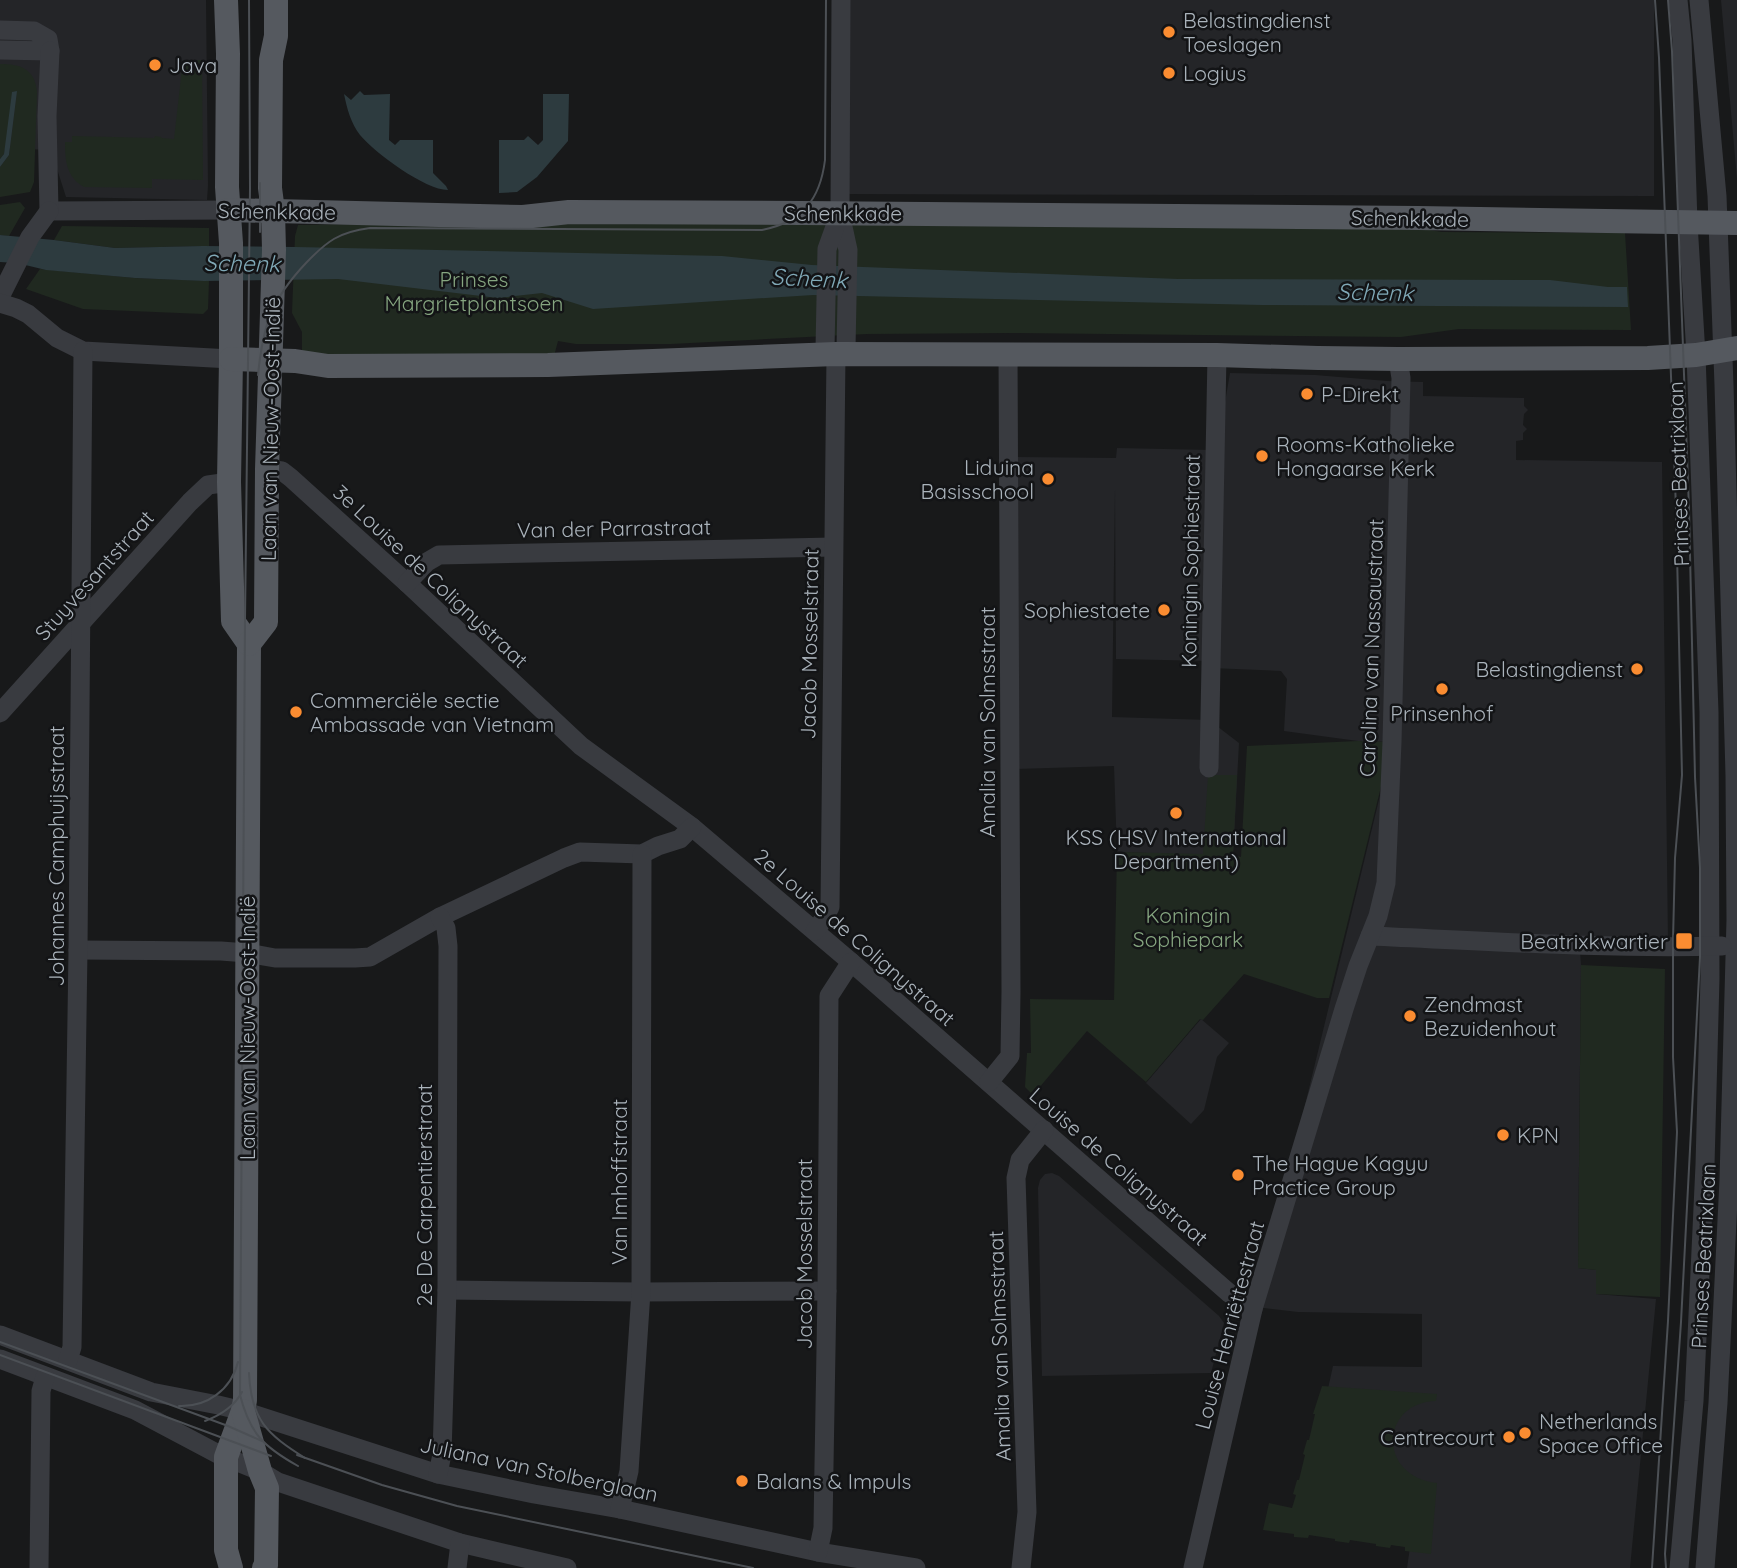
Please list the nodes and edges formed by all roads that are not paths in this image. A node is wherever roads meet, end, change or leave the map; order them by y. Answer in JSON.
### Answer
{"nodes":[{"id":1,"x":226,"y":0,"type":"edge"},
{"id":2,"x":276,"y":0,"type":"edge"},
{"id":3,"x":841,"y":0,"type":"edge"},
{"id":4,"x":1678,"y":0,"type":"edge"},
{"id":5,"x":1699,"y":0,"type":"edge"},
{"id":6,"x":0,"y":30,"type":"edge"},
{"id":7,"x":0,"y":50,"type":"edge"},
{"id":8,"x":50,"y":51,"type":"junction"},
{"id":9,"x":228,"y":210,"type":"junction"},
{"id":10,"x":49,"y":211,"type":"junction"},
{"id":11,"x":273,"y":211,"type":"junction"},
{"id":12,"x":840,"y":213,"type":"junction"},
{"id":13,"x":1688,"y":223,"type":"junction"},
{"id":14,"x":1727,"y":223,"type":"edge"},
{"id":15,"x":0,"y":297,"type":"edge"},
{"id":16,"x":0,"y":303,"type":"edge"},
{"id":17,"x":1730,"y":349,"type":"edge"},
{"id":18,"x":83,"y":351,"type":"junction"},
{"id":19,"x":1008,"y":353,"type":"junction"},
{"id":20,"x":836,"y":354,"type":"junction"},
{"id":21,"x":1217,"y":355,"type":"junction"},
{"id":22,"x":1696,"y":355,"type":"junction"},
{"id":23,"x":231,"y":359,"type":"junction"},
{"id":24,"x":1398,"y":359,"type":"junction"},
{"id":25,"x":271,"y":360,"type":"junction"},
{"id":26,"x":267,"y":469,"type":"junction"},
{"id":27,"x":229,"y":482,"type":"junction"},
{"id":28,"x":833,"y":547,"type":"junction"},
{"id":29,"x":407,"y":583,"type":"junction"},
{"id":30,"x":80,"y":623,"type":"junction"},
{"id":31,"x":249,"y":644,"type":"junction"},
{"id":32,"x":0,"y":713,"type":"edge"},
{"id":33,"x":1209,"y":768,"type":"dead end"},
{"id":34,"x":692,"y":827,"type":"junction"},
{"id":35,"x":642,"y":854,"type":"junction"},
{"id":36,"x":440,"y":917,"type":"junction"},
{"id":37,"x":815,"y":932,"type":"junction"},
{"id":38,"x":1370,"y":936,"type":"junction"},
{"id":39,"x":1736,"y":945,"type":"edge"},
{"id":40,"x":1710,"y":946,"type":"junction"},
{"id":41,"x":78,"y":950,"type":"junction"},
{"id":42,"x":247,"y":953,"type":"junction"},
{"id":43,"x":851,"y":962,"type":"junction"},
{"id":44,"x":989,"y":1082,"type":"junction"},
{"id":45,"x":1044,"y":1130,"type":"junction"},
{"id":46,"x":447,"y":1290,"type":"junction"},
{"id":47,"x":827,"y":1291,"type":"junction"},
{"id":48,"x":641,"y":1292,"type":"junction"},
{"id":49,"x":1253,"y":1308,"type":"junction"},
{"id":50,"x":0,"y":1335,"type":"edge"},
{"id":51,"x":0,"y":1359,"type":"edge"},
{"id":52,"x":68,"y":1360,"type":"junction"},
{"id":53,"x":45,"y":1377,"type":"junction"},
{"id":54,"x":243,"y":1411,"type":"junction"},
{"id":55,"x":226,"y":1457,"type":"junction"},
{"id":56,"x":260,"y":1471,"type":"junction"},
{"id":57,"x":438,"y":1474,"type":"junction"},
{"id":58,"x":620,"y":1509,"type":"junction"},
{"id":59,"x":460,"y":1542,"type":"junction"},
{"id":60,"x":818,"y":1552,"type":"junction"},
{"id":61,"x":39,"y":1568,"type":"edge"},
{"id":62,"x":231,"y":1568,"type":"edge"},
{"id":63,"x":264,"y":1568,"type":"edge"},
{"id":64,"x":457,"y":1568,"type":"edge"},
{"id":65,"x":566,"y":1568,"type":"edge"},
{"id":66,"x":916,"y":1568,"type":"edge"},
{"id":67,"x":1021,"y":1568,"type":"edge"},
{"id":68,"x":1193,"y":1568,"type":"edge"},
{"id":69,"x":1678,"y":1568,"type":"edge"},
{"id":70,"x":1705,"y":1568,"type":"edge"}],
"edges":[{"from":1,"to":9,"type":"main road","name":"Laan van Nieuw-Oost-Indië"},
{"from":2,"to":11,"type":"main road","name":"Laan van Nieuw-Oost-Indië"},
{"from":3,"to":12,"type":"street"},
{"from":4,"to":13,"type":"street","name":"Prinses Beatrixlaan"},
{"from":5,"to":14,"type":"street","name":"Prinses Beatrixlaan"},
{"from":6,"to":8,"type":"street"},
{"from":7,"to":8,"type":"street"},
{"from":8,"to":10,"type":"street"},
{"from":9,"to":10,"type":"street","name":"Schenkkade"},
{"from":9,"to":11,"type":"main road","name":"Schenkkade"},
{"from":9,"to":23,"type":"main road","name":"Laan van Nieuw-Oost-Indië"},
{"from":10,"to":15,"type":"street"},
{"from":11,"to":12,"type":"main road","name":"Schenkkade"},
{"from":11,"to":25,"type":"main road","name":"Laan van Nieuw-Oost-Indië"},
{"from":12,"to":13,"type":"main road","name":"Schenkkade"},
{"from":12,"to":20,"type":"street"},
{"from":12,"to":20,"type":"street"},
{"from":13,"to":14,"type":"main road","name":"Schenkkade"},
{"from":13,"to":22,"type":"street","name":"Prinses Beatrixlaan"},
{"from":14,"to":17,"type":"street","name":"Prinses Beatrixlaan"},
{"from":16,"to":18,"type":"street"},
{"from":17,"to":22,"type":"main road"},
{"from":17,"to":39,"type":"street","name":"Prinses Beatrixlaan"},
{"from":18,"to":23,"type":"street"},
{"from":18,"to":30,"type":"street","name":"Johannes Camphuijsstraat"},
{"from":19,"to":20,"type":"main road"},
{"from":19,"to":21,"type":"main road"},
{"from":19,"to":44,"type":"street","name":"Amalia van Solmsstraat"},
{"from":20,"to":25,"type":"main road"},
{"from":20,"to":28,"type":"street","name":"Jacob Mosselstraat"},
{"from":21,"to":24,"type":"main road"},
{"from":21,"to":33,"type":"street","name":"Koningin Sophiestraat"},
{"from":22,"to":24,"type":"main road"},
{"from":22,"to":40,"type":"street","name":"Prinses Beatrixlaan"},
{"from":23,"to":25,"type":"main road"},
{"from":23,"to":27,"type":"main road","name":"Laan van Nieuw-Oost-Indië"},
{"from":24,"to":38,"type":"street","name":"Carolina van Nassaustraat"},
{"from":25,"to":26,"type":"main road","name":"Laan van Nieuw-Oost-Indië"},
{"from":26,"to":29,"type":"street","name":"3e Louise de Colignystraat"},
{"from":26,"to":31,"type":"main road","name":"Laan van Nieuw-Oost-Indië"},
{"from":27,"to":30,"type":"street","name":"Stuyvesantstraat"},
{"from":27,"to":31,"type":"main road","name":"Laan van Nieuw-Oost-Indië"},
{"from":28,"to":29,"type":"street","name":"Van der Parrastraat"},
{"from":28,"to":37,"type":"street","name":"Jacob Mosselstraat"},
{"from":29,"to":34,"type":"street","name":"3e Louise de Colignystraat"},
{"from":30,"to":32,"type":"street","name":"Stuyvesantstraat"},
{"from":30,"to":41,"type":"street","name":"Johannes Camphuijsstraat"},
{"from":31,"to":42,"type":"main road","name":"Laan van Nieuw-Oost-Indië"},
{"from":34,"to":35,"type":"street"},
{"from":34,"to":37,"type":"street","name":"2e Louise de Colignystraat"},
{"from":35,"to":36,"type":"street"},
{"from":35,"to":48,"type":"street","name":"Van Imhoffstraat"},
{"from":36,"to":42,"type":"street"},
{"from":36,"to":46,"type":"street","name":"2e De Carpentierstraat"},
{"from":37,"to":43,"type":"street","name":"2e Louise de Colignystraat"},
{"from":38,"to":40,"type":"street"},
{"from":38,"to":49,"type":"street","name":"Louise Henriëttestraat"},
{"from":39,"to":40,"type":"street"},
{"from":39,"to":70,"type":"street","name":"Prinses Beatrixlaan"},
{"from":40,"to":69,"type":"street","name":"Prinses Beatrixlaan"},
{"from":41,"to":42,"type":"street"},
{"from":41,"to":52,"type":"street","name":"Johannes Camphuijsstraat"},
{"from":42,"to":54,"type":"main road","name":"Laan van Nieuw-Oost-Indië"},
{"from":43,"to":44,"type":"street","name":"2e Louise de Colignystraat"},
{"from":43,"to":47,"type":"street","name":"Jacob Mosselstraat"},
{"from":44,"to":45,"type":"street","name":"Louise de Colignystraat"},
{"from":45,"to":49,"type":"street","name":"Louise de Colignystraat"},
{"from":45,"to":67,"type":"street","name":"Amalia van Solmsstraat"},
{"from":46,"to":48,"type":"street"},
{"from":46,"to":57,"type":"street","name":"2e De Carpentierstraat"},
{"from":47,"to":48,"type":"street"},
{"from":47,"to":60,"type":"street","name":"Jacob Mosselstraat"},
{"from":48,"to":58,"type":"street","name":"Van Imhoffstraat"},
{"from":49,"to":68,"type":"street","name":"Louise Henriëttestraat"},
{"from":50,"to":52,"type":"street","name":"Juliana van Stolberglaan"},
{"from":51,"to":53,"type":"street"},
{"from":52,"to":54,"type":"street","name":"Juliana van Stolberglaan"},
{"from":53,"to":55,"type":"street"},
{"from":53,"to":61,"type":"street"},
{"from":54,"to":55,"type":"main road","name":"Laan van Nieuw-Oost-Indië"},
{"from":54,"to":56,"type":"main road","name":"Laan van Nieuw-Oost-Indië"},
{"from":54,"to":57,"type":"street","name":"Juliana van Stolberglaan"},
{"from":55,"to":56,"type":"street"},
{"from":55,"to":62,"type":"main road","name":"Laan van Nieuw-Oost-Indië"},
{"from":56,"to":59,"type":"street"},
{"from":56,"to":63,"type":"main road","name":"Laan van Nieuw-Oost-Indië"},
{"from":57,"to":58,"type":"street","name":"Juliana van Stolberglaan"},
{"from":58,"to":60,"type":"street","name":"Juliana van Stolberglaan"},
{"from":59,"to":64,"type":"street"},
{"from":59,"to":65,"type":"street"},
{"from":60,"to":66,"type":"street","name":"Juliana van Stolberglaan"}]}
